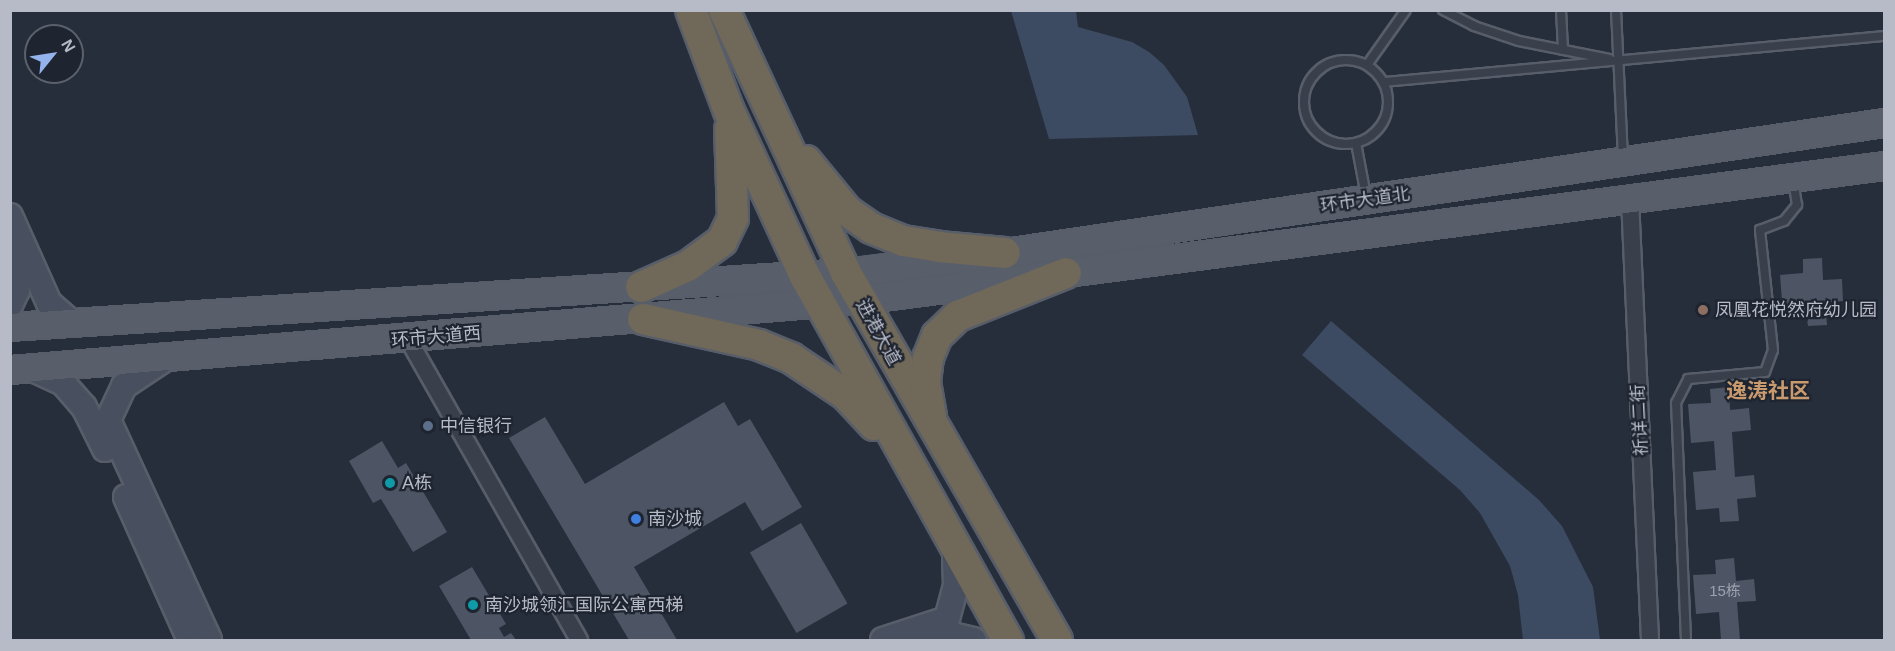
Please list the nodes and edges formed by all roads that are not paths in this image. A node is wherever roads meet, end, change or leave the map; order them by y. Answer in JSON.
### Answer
{"nodes":[{"id":1,"x":691,"y":10,"type":"edge"},
{"id":2,"x":724,"y":10,"type":"edge"},
{"id":3,"x":1406,"y":10,"type":"edge"},
{"id":4,"x":1443,"y":10,"type":"edge"},
{"id":5,"x":1561,"y":10,"type":"edge"},
{"id":6,"x":1616,"y":10,"type":"edge"},
{"id":7,"x":1884,"y":36,"type":"edge"},
{"id":8,"x":702,"y":40,"type":"junction"},
{"id":9,"x":738,"y":46,"type":"junction"},
{"id":10,"x":1563,"y":50,"type":"junction"},
{"id":11,"x":1618,"y":60,"type":"junction"},
{"id":12,"x":1367,"y":65,"type":"junction"},
{"id":13,"x":1384,"y":82,"type":"junction"},
{"id":14,"x":762,"y":99,"type":"junction"},
{"id":15,"x":729,"y":111,"type":"junction"},
{"id":16,"x":1884,"y":123,"type":"edge"},
{"id":17,"x":1356,"y":143,"type":"junction"},
{"id":18,"x":1623,"y":162,"type":"junction"},
{"id":19,"x":1884,"y":166,"type":"edge"},
{"id":20,"x":1792,"y":178,"type":"junction"},
{"id":21,"x":1630,"y":199,"type":"junction"},
{"id":22,"x":1367,"y":200,"type":"junction"},
{"id":23,"x":10,"y":216,"type":"edge"},
{"id":24,"x":10,"y":246,"type":"edge"},
{"id":25,"x":1005,"y":253,"type":"junction"},
{"id":26,"x":846,"y":273,"type":"junction"},
{"id":27,"x":1066,"y":273,"type":"junction"},
{"id":28,"x":805,"y":276,"type":"junction"},
{"id":29,"x":632,"y":287,"type":"junction"},
{"id":30,"x":861,"y":300,"type":"junction"},
{"id":31,"x":820,"y":304,"type":"junction"},
{"id":32,"x":10,"y":305,"type":"edge"},
{"id":33,"x":635,"y":320,"type":"junction"},
{"id":34,"x":72,"y":323,"type":"junction"},
{"id":35,"x":10,"y":327,"type":"edge"},
{"id":36,"x":408,"y":339,"type":"junction"},
{"id":37,"x":163,"y":360,"type":"junction"},
{"id":38,"x":22,"y":369,"type":"edge"},
{"id":39,"x":933,"y":430,"type":"junction"},
{"id":40,"x":902,"y":454,"type":"junction"},
{"id":41,"x":956,"y":551,"type":"junction"},
{"id":42,"x":190,"y":640,"type":"edge"},
{"id":43,"x":209,"y":640,"type":"edge"},
{"id":44,"x":579,"y":640,"type":"edge"},
{"id":45,"x":883,"y":640,"type":"edge"},
{"id":46,"x":936,"y":640,"type":"edge"},
{"id":47,"x":973,"y":640,"type":"edge"},
{"id":48,"x":1008,"y":640,"type":"edge"},
{"id":49,"x":1057,"y":640,"type":"edge"},
{"id":50,"x":1650,"y":640,"type":"edge"},
{"id":51,"x":1686,"y":640,"type":"edge"}],
"edges":[{"from":1,"to":8,"type":"highway","name":"进港大道"},
{"from":2,"to":9,"type":"highway","name":"进港大道"},
{"from":3,"to":12,"type":"lane"},
{"from":4,"to":10,"type":"lane"},
{"from":5,"to":10,"type":"lane"},
{"from":6,"to":11,"type":"lane"},
{"from":7,"to":11,"type":"lane"},
{"from":8,"to":9,"type":"highway"},
{"from":8,"to":15,"type":"highway","name":"进港大道"},
{"from":9,"to":14,"type":"highway","name":"进港大道"},
{"from":10,"to":11,"type":"lane"},
{"from":11,"to":13,"type":"lane"},
{"from":11,"to":18,"type":"lane"},
{"from":12,"to":13,"type":"lane"},
{"from":12,"to":17,"type":"lane"},
{"from":13,"to":17,"type":"lane"},
{"from":14,"to":25,"type":"highway"},
{"from":14,"to":26,"type":"highway","name":"进港大道"},
{"from":15,"to":28,"type":"highway","name":"进港大道"},
{"from":15,"to":29,"type":"highway"},
{"from":16,"to":18,"type":"main road","name":"环市大道北"},
{"from":17,"to":22,"type":"lane"},
{"from":18,"to":22,"type":"main road","name":"环市大道北"},
{"from":19,"to":20,"type":"main road","name":"环市大道北"},
{"from":20,"to":21,"type":"main road","name":"环市大道北"},
{"from":20,"to":51,"type":"lane"},
{"from":21,"to":27,"type":"main road","name":"环市大道北"},
{"from":21,"to":50,"type":"street","name":"祈详二街"},
{"from":22,"to":25,"type":"main road","name":"环市大道北"},
{"from":23,"to":34,"type":"street"},
{"from":24,"to":32,"type":"street"},
{"from":25,"to":26,"type":"main road","name":"环市大道北"},
{"from":26,"to":28,"type":"main road","name":"环市大道西"},
{"from":26,"to":30,"type":"highway","name":"进港大道"},
{"from":27,"to":30,"type":"main road","name":"环市大道北"},
{"from":27,"to":39,"type":"highway"},
{"from":28,"to":29,"type":"main road","name":"环市大道西"},
{"from":28,"to":31,"type":"highway","name":"进港大道"},
{"from":29,"to":33,"type":"main road"},
{"from":29,"to":34,"type":"main road","name":"环市大道西"},
{"from":30,"to":31,"type":"main road","name":"环市大道西"},
{"from":30,"to":39,"type":"highway","name":"进港大道"},
{"from":31,"to":33,"type":"main road","name":"环市大道西"},
{"from":31,"to":40,"type":"highway","name":"进港大道"},
{"from":33,"to":36,"type":"main road","name":"环市大道西"},
{"from":33,"to":40,"type":"highway"},
{"from":34,"to":35,"type":"main road","name":"环市大道西"},
{"from":36,"to":37,"type":"main road","name":"环市大道西"},
{"from":36,"to":44,"type":"street"},
{"from":37,"to":38,"type":"main road","name":"环市大道西"},
{"from":37,"to":43,"type":"street"},
{"from":38,"to":42,"type":"street"},
{"from":39,"to":49,"type":"highway","name":"进港大道"},
{"from":40,"to":41,"type":"highway","name":"进港大道"},
{"from":41,"to":45,"type":"street"},
{"from":41,"to":48,"type":"highway","name":"进港大道"},
{"from":46,"to":47,"type":"street"}]}
